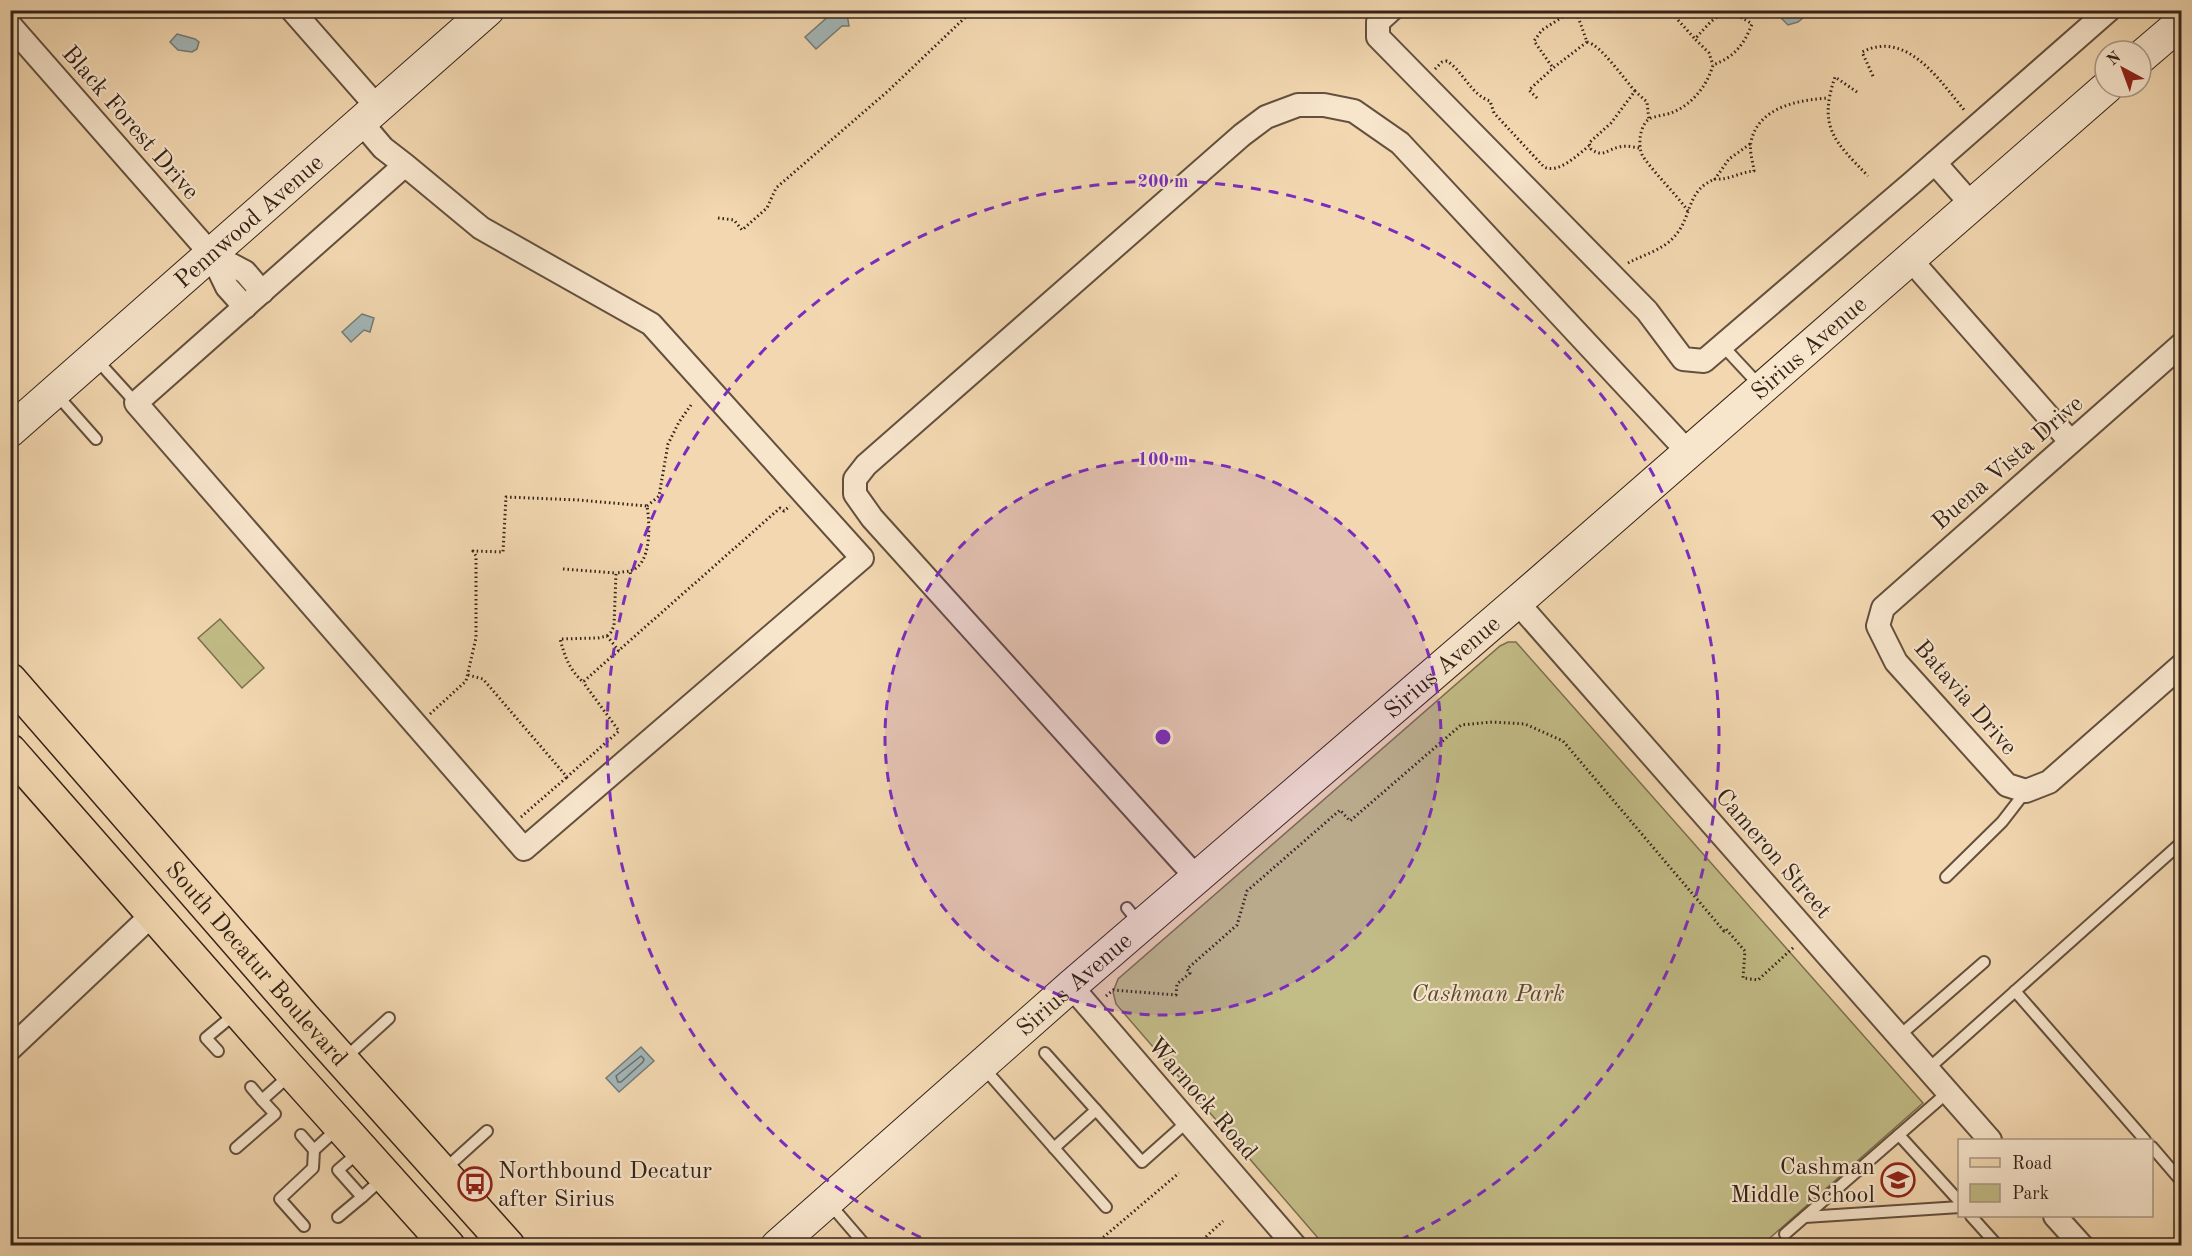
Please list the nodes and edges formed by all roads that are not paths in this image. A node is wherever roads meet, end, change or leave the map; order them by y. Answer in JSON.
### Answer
{"nodes":[{"id":1,"x":292,"y":10,"type":"edge"},
{"id":2,"x":488,"y":10,"type":"edge"},
{"id":3,"x":1391,"y":10,"type":"edge"},
{"id":4,"x":2109,"y":10,"type":"edge"},
{"id":5,"x":2181,"y":21,"type":"edge"},
{"id":6,"x":10,"y":26,"type":"edge"},
{"id":7,"x":2153,"y":46,"type":"edge"},
{"id":8,"x":2093,"y":99,"type":"edge"},
{"id":9,"x":370,"y":115,"type":"junction"},
{"id":10,"x":1935,"y":163,"type":"junction"},
{"id":11,"x":405,"y":165,"type":"junction"},
{"id":12,"x":1972,"y":205,"type":"junction"},
{"id":13,"x":211,"y":254,"type":"junction"},
{"id":14,"x":1910,"y":259,"type":"junction"},
{"id":15,"x":253,"y":299,"type":"junction"},
{"id":16,"x":2181,"y":344,"type":"edge"},
{"id":17,"x":1722,"y":345,"type":"junction"},
{"id":18,"x":95,"y":357,"type":"junction"},
{"id":19,"x":1762,"y":388,"type":"junction"},
{"id":20,"x":55,"y":392,"type":"junction"},
{"id":21,"x":136,"y":404,"type":"junction"},
{"id":22,"x":10,"y":431,"type":"edge"},
{"id":23,"x":96,"y":439,"type":"dead end"},
{"id":24,"x":2070,"y":441,"type":"junction"},
{"id":25,"x":1688,"y":452,"type":"junction"},
{"id":26,"x":1517,"y":602,"type":"junction"},
{"id":27,"x":1878,"y":626,"type":"joint"},
{"id":28,"x":2181,"y":665,"type":"edge"},
{"id":29,"x":10,"y":680,"type":"edge"},
{"id":30,"x":10,"y":751,"type":"edge"},
{"id":31,"x":2026,"y":791,"type":"junction"},
{"id":32,"x":2181,"y":842,"type":"edge"},
{"id":33,"x":1946,"y":877,"type":"dead end"},
{"id":34,"x":1197,"y":878,"type":"junction"},
{"id":35,"x":153,"y":914,"type":"junction"},
{"id":36,"x":1984,"y":962,"type":"dead end"},
{"id":37,"x":1071,"y":986,"type":"junction"},
{"id":38,"x":277,"y":987,"type":"junction"},
{"id":39,"x":2015,"y":991,"type":"junction"},
{"id":40,"x":238,"y":1011,"type":"junction"},
{"id":41,"x":389,"y":1018,"type":"dead end"},
{"id":42,"x":1899,"y":1036,"type":"junction"},
{"id":43,"x":10,"y":1049,"type":"edge"},
{"id":44,"x":218,"y":1051,"type":"dead end"},
{"id":45,"x":1045,"y":1053,"type":"dead end"},
{"id":46,"x":342,"y":1060,"type":"junction"},
{"id":47,"x":981,"y":1065,"type":"junction"},
{"id":48,"x":1928,"y":1069,"type":"junction"},
{"id":49,"x":293,"y":1073,"type":"junction"},
{"id":50,"x":251,"y":1087,"type":"dead end"},
{"id":51,"x":1948,"y":1092,"type":"junction"},
{"id":52,"x":262,"y":1100,"type":"junction"},
{"id":53,"x":1096,"y":1110,"type":"junction"},
{"id":54,"x":1188,"y":1121,"type":"junction"},
{"id":55,"x":487,"y":1131,"type":"dead end"},
{"id":56,"x":301,"y":1135,"type":"dead end"},
{"id":57,"x":1899,"y":1135,"type":"junction"},
{"id":58,"x":351,"y":1138,"type":"junction"},
{"id":59,"x":1989,"y":1139,"type":"edge"},
{"id":60,"x":2144,"y":1139,"type":"edge"},
{"id":61,"x":236,"y":1148,"type":"dead end"},
{"id":62,"x":1054,"y":1148,"type":"junction"},
{"id":63,"x":2153,"y":1149,"type":"edge"},
{"id":64,"x":314,"y":1150,"type":"junction"},
{"id":65,"x":442,"y":1171,"type":"junction"},
{"id":66,"x":2181,"y":1182,"type":"edge"},
{"id":67,"x":374,"y":1186,"type":"junction"},
{"id":68,"x":828,"y":1202,"type":"junction"},
{"id":69,"x":1958,"y":1203,"type":"edge"},
{"id":70,"x":1958,"y":1204,"type":"edge"},
{"id":71,"x":1106,"y":1207,"type":"dead end"},
{"id":72,"x":339,"y":1217,"type":"dead end"},
{"id":73,"x":1805,"y":1217,"type":"junction"},
{"id":74,"x":1973,"y":1217,"type":"edge"},
{"id":75,"x":2057,"y":1217,"type":"edge"},
{"id":76,"x":304,"y":1227,"type":"dead end"},
{"id":77,"x":1785,"y":1234,"type":"dead end"},
{"id":78,"x":784,"y":1243,"type":"edge"},
{"id":79,"x":448,"y":1245,"type":"edge"},
{"id":80,"x":508,"y":1245,"type":"edge"},
{"id":81,"x":866,"y":1245,"type":"edge"},
{"id":82,"x":1294,"y":1245,"type":"edge"},
{"id":83,"x":1998,"y":1245,"type":"edge"},
{"id":84,"x":2082,"y":1245,"type":"edge"}],
"edges":[{"from":1,"to":9,"type":"street"},
{"from":2,"to":9,"type":"street","name":"Pennwood Avenue"},
{"from":3,"to":17,"type":"street"},
{"from":4,"to":10,"type":"street"},
{"from":5,"to":7,"type":"street"},
{"from":6,"to":13,"type":"street","name":"Black Forest Drive"},
{"from":8,"to":12,"type":"street","name":"Sirius Avenue"},
{"from":9,"to":11,"type":"street"},
{"from":9,"to":13,"type":"street","name":"Pennwood Avenue"},
{"from":10,"to":12,"type":"street"},
{"from":10,"to":17,"type":"street"},
{"from":11,"to":15,"type":"street"},
{"from":11,"to":21,"type":"street"},
{"from":12,"to":14,"type":"street","name":"Sirius Avenue"},
{"from":13,"to":15,"type":"street"},
{"from":13,"to":18,"type":"street","name":"Pennwood Avenue"},
{"from":14,"to":19,"type":"street","name":"Sirius Avenue"},
{"from":14,"to":24,"type":"street"},
{"from":15,"to":21,"type":"street"},
{"from":16,"to":24,"type":"street","name":"Buena Vista Drive"},
{"from":17,"to":19,"type":"lane"},
{"from":18,"to":20,"type":"street","name":"Pennwood Avenue"},
{"from":18,"to":21,"type":"lane"},
{"from":19,"to":25,"type":"street","name":"Sirius Avenue"},
{"from":20,"to":22,"type":"street","name":"Pennwood Avenue"},
{"from":20,"to":23,"type":"lane"},
{"from":24,"to":27,"type":"street","name":"Buena Vista Drive"},
{"from":25,"to":26,"type":"street","name":"Sirius Avenue"},
{"from":25,"to":34,"type":"street"},
{"from":26,"to":34,"type":"street","name":"Sirius Avenue"},
{"from":26,"to":42,"type":"street","name":"Cameron Street"},
{"from":27,"to":31,"type":"street","name":"Batavia Drive"},
{"from":28,"to":31,"type":"street"},
{"from":29,"to":38,"type":"main road","name":"South Decatur Boulevard"},
{"from":30,"to":35,"type":"main road","name":"South Decatur Boulevard"},
{"from":31,"to":33,"type":"lane"},
{"from":32,"to":39,"type":"lane"},
{"from":34,"to":37,"type":"street","name":"Sirius Avenue"},
{"from":35,"to":38,"type":"main road"},
{"from":35,"to":40,"type":"main road","name":"South Decatur Boulevard"},
{"from":35,"to":43,"type":"street"},
{"from":36,"to":42,"type":"lane"},
{"from":37,"to":47,"type":"street","name":"Sirius Avenue"},
{"from":37,"to":54,"type":"street","name":"Warnock Road"},
{"from":38,"to":46,"type":"main road","name":"South Decatur Boulevard"},
{"from":39,"to":48,"type":"lane"},
{"from":39,"to":60,"type":"lane"},
{"from":40,"to":44,"type":"lane"},
{"from":40,"to":49,"type":"main road","name":"South Decatur Boulevard"},
{"from":41,"to":46,"type":"lane"},
{"from":42,"to":48,"type":"street","name":"Cameron Street"},
{"from":45,"to":53,"type":"lane"},
{"from":46,"to":65,"type":"main road","name":"South Decatur Boulevard"},
{"from":47,"to":62,"type":"lane"},
{"from":47,"to":68,"type":"street","name":"Sirius Avenue"},
{"from":48,"to":51,"type":"street","name":"Cameron Street"},
{"from":49,"to":52,"type":"lane"},
{"from":49,"to":58,"type":"main road","name":"South Decatur Boulevard"},
{"from":50,"to":52,"type":"lane"},
{"from":51,"to":57,"type":"lane"},
{"from":51,"to":59,"type":"street","name":"Cameron Street"},
{"from":52,"to":61,"type":"lane"},
{"from":53,"to":54,"type":"lane"},
{"from":53,"to":62,"type":"lane"},
{"from":54,"to":82,"type":"street","name":"Warnock Road"},
{"from":55,"to":65,"type":"lane"},
{"from":56,"to":64,"type":"lane"},
{"from":57,"to":69,"type":"lane"},
{"from":57,"to":73,"type":"lane"},
{"from":58,"to":64,"type":"lane"},
{"from":58,"to":67,"type":"main road","name":"South Decatur Boulevard"},
{"from":62,"to":71,"type":"lane"},
{"from":63,"to":66,"type":"lane"},
{"from":64,"to":76,"type":"lane"},
{"from":65,"to":80,"type":"main road","name":"South Decatur Boulevard"},
{"from":67,"to":72,"type":"lane"},
{"from":67,"to":79,"type":"main road","name":"South Decatur Boulevard"},
{"from":68,"to":78,"type":"street","name":"Sirius Avenue"},
{"from":68,"to":81,"type":"lane"},
{"from":70,"to":73,"type":"lane"},
{"from":73,"to":77,"type":"lane"},
{"from":74,"to":83,"type":"lane"},
{"from":75,"to":84,"type":"street"}]}
